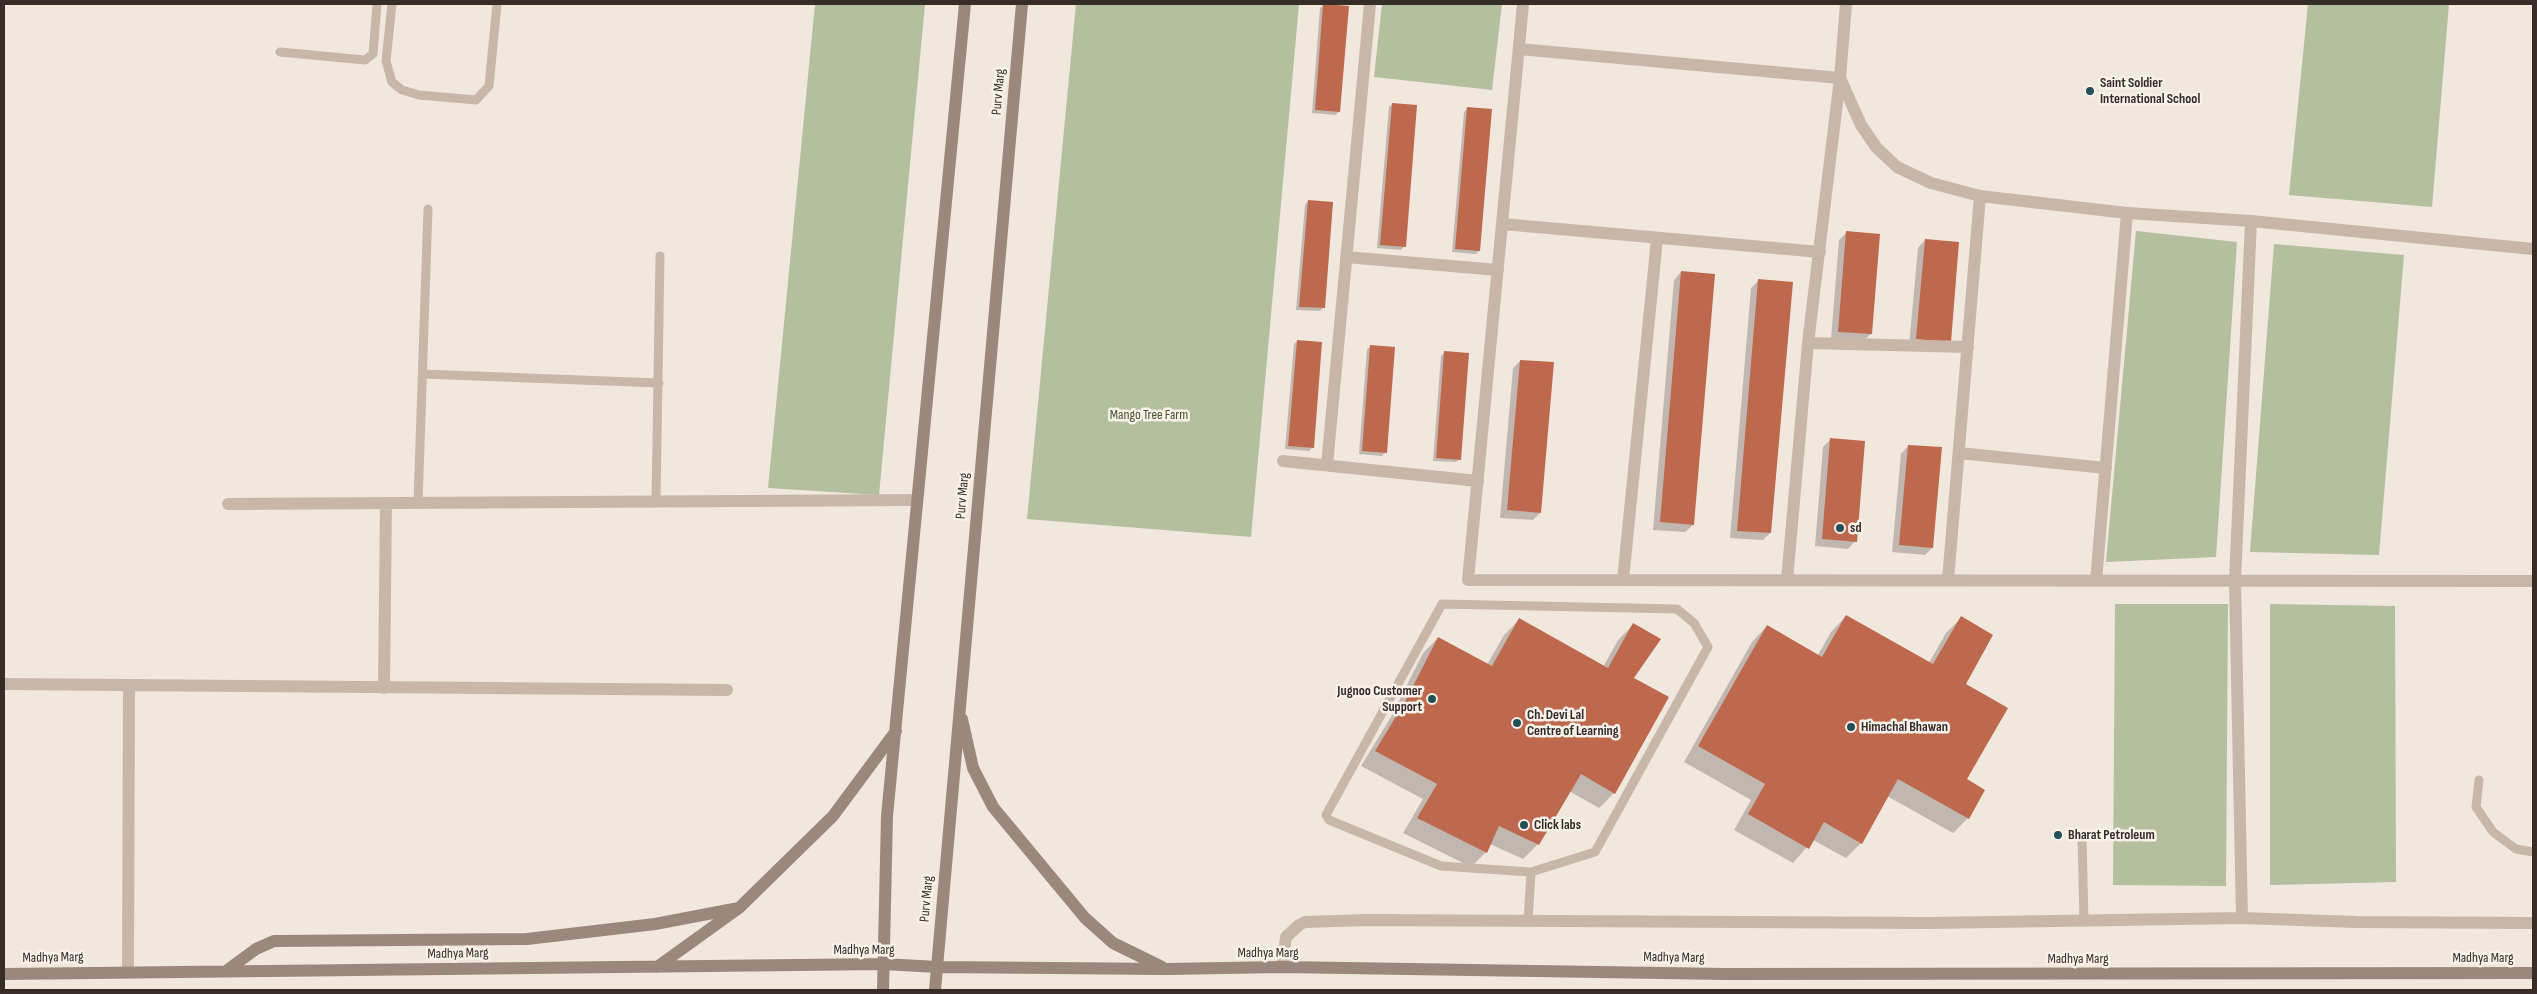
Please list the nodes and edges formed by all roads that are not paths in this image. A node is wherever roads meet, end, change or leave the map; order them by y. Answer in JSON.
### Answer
{"nodes":[{"id":1,"x":376,"y":4,"type":"edge"},
{"id":2,"x":392,"y":4,"type":"edge"},
{"id":3,"x":497,"y":4,"type":"edge"},
{"id":4,"x":965,"y":4,"type":"edge"},
{"id":5,"x":1022,"y":4,"type":"edge"},
{"id":6,"x":1370,"y":4,"type":"edge"},
{"id":7,"x":1523,"y":4,"type":"edge"},
{"id":8,"x":1846,"y":4,"type":"edge"},
{"id":9,"x":1519,"y":49,"type":"junction"},
{"id":10,"x":280,"y":52,"type":"dead end"},
{"id":11,"x":1840,"y":78,"type":"junction"},
{"id":12,"x":1980,"y":196,"type":"junction"},
{"id":13,"x":428,"y":209,"type":"dead end"},
{"id":14,"x":2127,"y":213,"type":"junction"},
{"id":15,"x":2251,"y":221,"type":"junction"},
{"id":16,"x":1502,"y":224,"type":"junction"},
{"id":17,"x":1657,"y":239,"type":"junction"},
{"id":18,"x":2533,"y":249,"type":"edge"},
{"id":19,"x":1820,"y":252,"type":"junction"},
{"id":20,"x":660,"y":256,"type":"dead end"},
{"id":21,"x":1346,"y":257,"type":"junction"},
{"id":22,"x":1498,"y":270,"type":"junction"},
{"id":23,"x":1808,"y":343,"type":"junction"},
{"id":24,"x":1968,"y":347,"type":"junction"},
{"id":25,"x":423,"y":374,"type":"junction"},
{"id":26,"x":659,"y":382,"type":"junction"},
{"id":27,"x":1959,"y":453,"type":"junction"},
{"id":28,"x":1283,"y":461,"type":"dead end"},
{"id":29,"x":1327,"y":465,"type":"junction"},
{"id":30,"x":2106,"y":468,"type":"junction"},
{"id":31,"x":1478,"y":481,"type":"junction"},
{"id":32,"x":918,"y":500,"type":"junction"},
{"id":33,"x":656,"y":501,"type":"junction"},
{"id":34,"x":386,"y":503,"type":"junction"},
{"id":35,"x":418,"y":503,"type":"junction"},
{"id":36,"x":228,"y":504,"type":"dead end"},
{"id":37,"x":1623,"y":580,"type":"junction"},
{"id":38,"x":1786,"y":580,"type":"junction"},
{"id":39,"x":1948,"y":580,"type":"junction"},
{"id":40,"x":2096,"y":581,"type":"junction"},
{"id":41,"x":2235,"y":581,"type":"junction"},
{"id":42,"x":2533,"y":581,"type":"edge"},
{"id":43,"x":4,"y":684,"type":"edge"},
{"id":44,"x":129,"y":686,"type":"junction"},
{"id":45,"x":384,"y":688,"type":"junction"},
{"id":46,"x":727,"y":690,"type":"dead end"},
{"id":47,"x":959,"y":707,"type":"junction"},
{"id":48,"x":896,"y":731,"type":"junction"},
{"id":49,"x":2479,"y":780,"type":"dead end"},
{"id":50,"x":2082,"y":836,"type":"dead end"},
{"id":51,"x":2533,"y":852,"type":"edge"},
{"id":52,"x":1531,"y":872,"type":"junction"},
{"id":53,"x":739,"y":908,"type":"junction"},
{"id":54,"x":2242,"y":918,"type":"junction"},
{"id":55,"x":1528,"y":921,"type":"junction"},
{"id":56,"x":2084,"y":922,"type":"junction"},
{"id":57,"x":2533,"y":923,"type":"edge"},
{"id":58,"x":884,"y":964,"type":"junction"},
{"id":59,"x":658,"y":966,"type":"junction"},
{"id":60,"x":936,"y":967,"type":"junction"},
{"id":61,"x":1282,"y":967,"type":"junction"},
{"id":62,"x":1166,"y":969,"type":"junction"},
{"id":63,"x":226,"y":971,"type":"junction"},
{"id":64,"x":128,"y":972,"type":"junction"},
{"id":65,"x":2533,"y":973,"type":"edge"},
{"id":66,"x":4,"y":974,"type":"edge"},
{"id":67,"x":883,"y":990,"type":"edge"},
{"id":68,"x":935,"y":990,"type":"edge"}],
"edges":[{"from":1,"to":10,"type":"lane"},
{"from":2,"to":3,"type":"lane"},
{"from":4,"to":32,"type":"main road"},
{"from":5,"to":47,"type":"main road","name":"Purv Marg"},
{"from":6,"to":21,"type":"street"},
{"from":7,"to":9,"type":"street"},
{"from":8,"to":11,"type":"street"},
{"from":9,"to":11,"type":"street"},
{"from":9,"to":16,"type":"street"},
{"from":11,"to":12,"type":"street"},
{"from":11,"to":19,"type":"street"},
{"from":12,"to":14,"type":"street"},
{"from":12,"to":24,"type":"street"},
{"from":13,"to":25,"type":"lane"},
{"from":14,"to":15,"type":"street"},
{"from":14,"to":30,"type":"street"},
{"from":15,"to":18,"type":"street"},
{"from":15,"to":41,"type":"street"},
{"from":16,"to":17,"type":"street"},
{"from":16,"to":22,"type":"street"},
{"from":17,"to":19,"type":"street"},
{"from":17,"to":37,"type":"street"},
{"from":19,"to":23,"type":"street"},
{"from":20,"to":26,"type":"lane"},
{"from":21,"to":22,"type":"street"},
{"from":21,"to":29,"type":"street"},
{"from":22,"to":31,"type":"street"},
{"from":23,"to":24,"type":"street"},
{"from":23,"to":38,"type":"street"},
{"from":24,"to":27,"type":"street"},
{"from":25,"to":26,"type":"lane"},
{"from":25,"to":35,"type":"lane"},
{"from":26,"to":33,"type":"lane"},
{"from":27,"to":30,"type":"street"},
{"from":27,"to":39,"type":"street"},
{"from":28,"to":29,"type":"street"},
{"from":29,"to":31,"type":"street"},
{"from":30,"to":40,"type":"street"},
{"from":31,"to":37,"type":"street"},
{"from":32,"to":33,"type":"street"},
{"from":32,"to":48,"type":"main road"},
{"from":33,"to":35,"type":"street"},
{"from":34,"to":35,"type":"street"},
{"from":34,"to":36,"type":"street"},
{"from":34,"to":45,"type":"street"},
{"from":37,"to":38,"type":"street"},
{"from":38,"to":39,"type":"street"},
{"from":39,"to":40,"type":"street"},
{"from":40,"to":41,"type":"street"},
{"from":41,"to":42,"type":"street"},
{"from":41,"to":54,"type":"street"},
{"from":43,"to":44,"type":"street"},
{"from":44,"to":45,"type":"street"},
{"from":44,"to":64,"type":"street"},
{"from":45,"to":46,"type":"street"},
{"from":47,"to":60,"type":"main road","name":"Purv Marg"},
{"from":47,"to":62,"type":"main road"},
{"from":48,"to":53,"type":"main road"},
{"from":48,"to":58,"type":"main road"},
{"from":49,"to":51,"type":"lane"},
{"from":50,"to":56,"type":"lane"},
{"from":52,"to":52,"type":"lane"},
{"from":52,"to":55,"type":"lane"},
{"from":53,"to":59,"type":"main road"},
{"from":53,"to":63,"type":"main road"},
{"from":54,"to":56,"type":"street"},
{"from":54,"to":57,"type":"street"},
{"from":55,"to":56,"type":"street"},
{"from":55,"to":61,"type":"street"},
{"from":58,"to":59,"type":"main road","name":"Madhya Marg"},
{"from":58,"to":60,"type":"main road","name":"Madhya Marg"},
{"from":58,"to":67,"type":"main road"},
{"from":59,"to":63,"type":"main road","name":"Madhya Marg"},
{"from":60,"to":62,"type":"main road","name":"Madhya Marg"},
{"from":60,"to":68,"type":"main road","name":"Purv Marg"},
{"from":61,"to":62,"type":"main road","name":"Madhya Marg"},
{"from":61,"to":65,"type":"main road","name":"Madhya Marg"},
{"from":63,"to":64,"type":"main road","name":"Madhya Marg"},
{"from":64,"to":66,"type":"main road","name":"Madhya Marg"}]}
